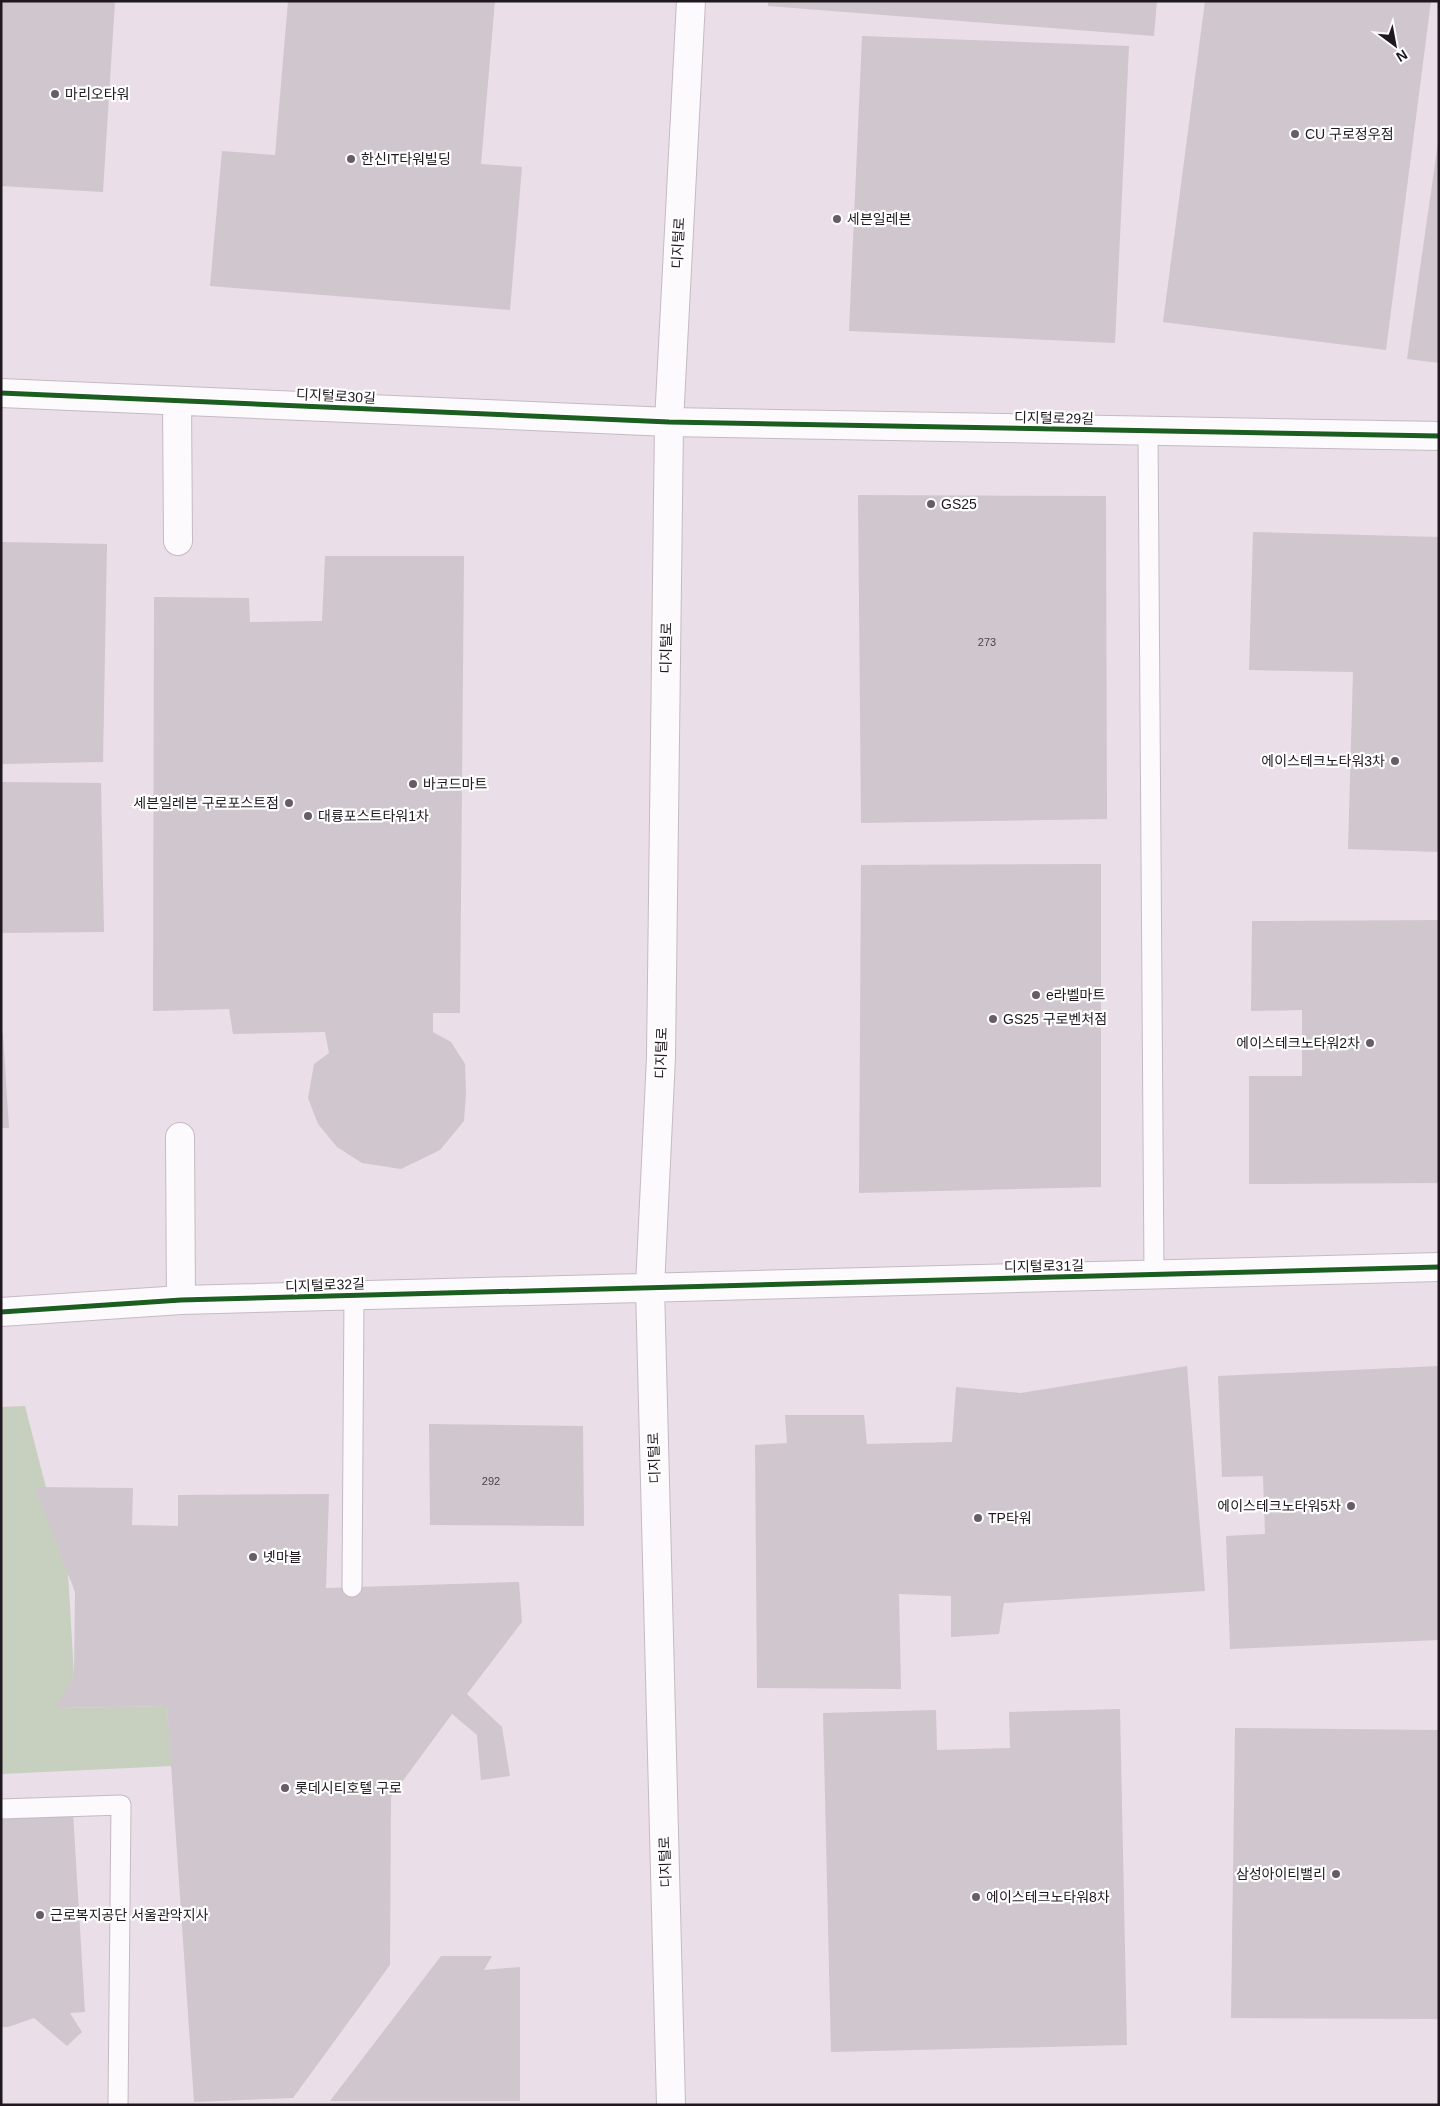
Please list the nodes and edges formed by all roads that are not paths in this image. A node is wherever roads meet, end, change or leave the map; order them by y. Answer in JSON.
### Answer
{"nodes":[{"id":1,"x":691,"y":1,"type":"edge"},
{"id":2,"x":1,"y":393,"type":"edge"},
{"id":3,"x":177,"y":401,"type":"junction"},
{"id":4,"x":669,"y":422,"type":"junction"},
{"id":5,"x":1148,"y":431,"type":"junction"},
{"id":6,"x":1439,"y":436,"type":"edge"},
{"id":7,"x":178,"y":541,"type":"dead end"},
{"id":8,"x":180,"y":1137,"type":"dead end"},
{"id":9,"x":1439,"y":1267,"type":"edge"},
{"id":10,"x":1154,"y":1274,"type":"junction"},
{"id":11,"x":650,"y":1287,"type":"junction"},
{"id":12,"x":354,"y":1296,"type":"junction"},
{"id":13,"x":180,"y":1300,"type":"junction"},
{"id":14,"x":1,"y":1312,"type":"edge"},
{"id":15,"x":352,"y":1587,"type":"dead end"},
{"id":16,"x":1,"y":1809,"type":"edge"},
{"id":17,"x":118,"y":2105,"type":"edge"},
{"id":18,"x":671,"y":2105,"type":"edge"}],
"edges":[{"from":1,"to":4,"type":"street","name":"디지털로"},
{"from":2,"to":3,"type":"street","name":"디지털로30길"},
{"from":3,"to":4,"type":"street","name":"디지털로30길"},
{"from":3,"to":7,"type":"street"},
{"from":4,"to":5,"type":"street","name":"디지털로29길"},
{"from":4,"to":11,"type":"street","name":"디지털로"},
{"from":5,"to":6,"type":"street","name":"디지털로29길"},
{"from":5,"to":10,"type":"lane"},
{"from":8,"to":13,"type":"street"},
{"from":9,"to":10,"type":"street","name":"디지털로31길"},
{"from":10,"to":11,"type":"street","name":"디지털로31길"},
{"from":11,"to":12,"type":"street","name":"디지털로32길"},
{"from":11,"to":18,"type":"street","name":"디지털로"},
{"from":12,"to":13,"type":"street","name":"디지털로32길"},
{"from":12,"to":15,"type":"lane"},
{"from":13,"to":14,"type":"street","name":"디지털로32길"},
{"from":16,"to":17,"type":"lane"}]}
